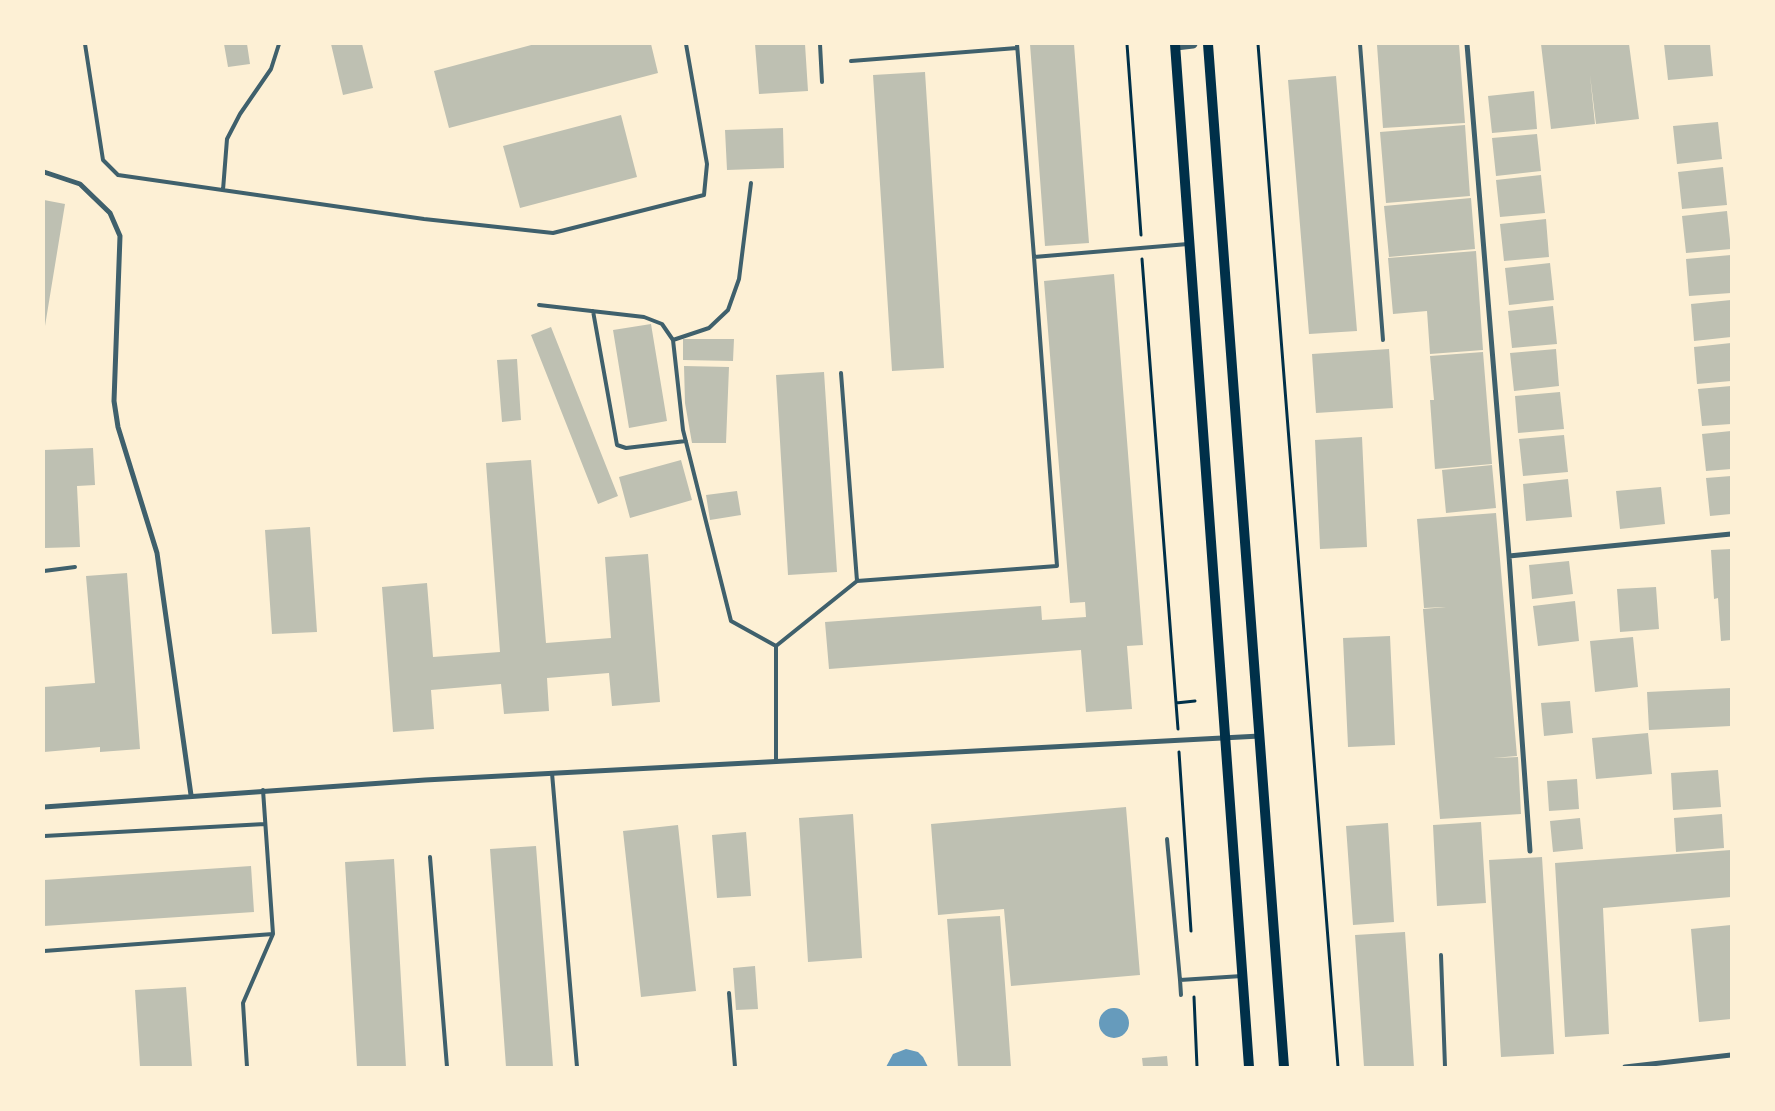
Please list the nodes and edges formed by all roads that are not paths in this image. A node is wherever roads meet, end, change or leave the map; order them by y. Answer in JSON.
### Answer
{"nodes":[{"id":1,"x":85,"y":44,"type":"edge"},
{"id":2,"x":279,"y":44,"type":"edge"},
{"id":3,"x":686,"y":44,"type":"edge"},
{"id":4,"x":820,"y":44,"type":"edge"},
{"id":5,"x":1193,"y":44,"type":"edge"},
{"id":6,"x":1208,"y":44,"type":"edge"},
{"id":7,"x":1360,"y":44,"type":"edge"},
{"id":8,"x":1467,"y":44,"type":"edge"},
{"id":9,"x":1175,"y":45,"type":"edge"},
{"id":10,"x":1017,"y":46,"type":"edge"},
{"id":11,"x":851,"y":61,"type":"dead end"},
{"id":12,"x":822,"y":82,"type":"dead end"},
{"id":13,"x":44,"y":172,"type":"edge"},
{"id":14,"x":751,"y":183,"type":"dead end"},
{"id":15,"x":223,"y":190,"type":"junction"},
{"id":16,"x":1190,"y":244,"type":"junction"},
{"id":17,"x":1034,"y":257,"type":"junction"},
{"id":18,"x":539,"y":305,"type":"dead end"},
{"id":19,"x":593,"y":311,"type":"junction"},
{"id":20,"x":673,"y":340,"type":"junction"},
{"id":21,"x":1383,"y":340,"type":"dead end"},
{"id":22,"x":841,"y":373,"type":"dead end"},
{"id":23,"x":686,"y":441,"type":"junction"},
{"id":24,"x":1731,"y":534,"type":"edge"},
{"id":25,"x":1509,"y":556,"type":"junction"},
{"id":26,"x":75,"y":567,"type":"dead end"},
{"id":27,"x":44,"y":571,"type":"edge"},
{"id":28,"x":857,"y":581,"type":"junction"},
{"id":29,"x":776,"y":646,"type":"junction"},
{"id":30,"x":1260,"y":736,"type":"junction"},
{"id":31,"x":1225,"y":738,"type":"junction"},
{"id":32,"x":776,"y":761,"type":"junction"},
{"id":33,"x":552,"y":773,"type":"junction"},
{"id":34,"x":263,"y":790,"type":"junction"},
{"id":35,"x":191,"y":795,"type":"junction"},
{"id":36,"x":44,"y":806,"type":"edge"},
{"id":37,"x":266,"y":824,"type":"junction"},
{"id":38,"x":44,"y":836,"type":"edge"},
{"id":39,"x":1167,"y":839,"type":"dead end"},
{"id":40,"x":1530,"y":850,"type":"dead end"},
{"id":41,"x":430,"y":857,"type":"dead end"},
{"id":42,"x":273,"y":934,"type":"junction"},
{"id":43,"x":44,"y":951,"type":"edge"},
{"id":44,"x":1441,"y":955,"type":"dead end"},
{"id":45,"x":1242,"y":976,"type":"junction"},
{"id":46,"x":1180,"y":980,"type":"junction"},
{"id":47,"x":729,"y":994,"type":"dead end"},
{"id":48,"x":1181,"y":995,"type":"dead end"},
{"id":49,"x":1731,"y":1055,"type":"edge"},
{"id":50,"x":247,"y":1067,"type":"edge"},
{"id":51,"x":447,"y":1067,"type":"edge"},
{"id":52,"x":577,"y":1067,"type":"edge"},
{"id":53,"x":735,"y":1067,"type":"edge"},
{"id":54,"x":1249,"y":1067,"type":"edge"},
{"id":55,"x":1284,"y":1067,"type":"edge"},
{"id":56,"x":1445,"y":1067,"type":"edge"},
{"id":57,"x":1625,"y":1067,"type":"edge"}],
"edges":[{"from":1,"to":15,"type":"lane"},
{"from":2,"to":15,"type":"lane"},
{"from":3,"to":15,"type":"lane"},
{"from":4,"to":12,"type":"lane"},
{"from":5,"to":9,"type":"street"},
{"from":6,"to":30,"type":"main road"},
{"from":7,"to":21,"type":"lane"},
{"from":8,"to":25,"type":"street"},
{"from":9,"to":16,"type":"main road"},
{"from":10,"to":11,"type":"lane"},
{"from":10,"to":17,"type":"lane"},
{"from":13,"to":35,"type":"street"},
{"from":14,"to":20,"type":"lane"},
{"from":16,"to":17,"type":"lane"},
{"from":16,"to":31,"type":"main road"},
{"from":17,"to":28,"type":"lane"},
{"from":18,"to":19,"type":"lane"},
{"from":19,"to":20,"type":"lane"},
{"from":19,"to":23,"type":"lane"},
{"from":20,"to":23,"type":"lane"},
{"from":22,"to":28,"type":"lane"},
{"from":23,"to":29,"type":"lane"},
{"from":24,"to":25,"type":"street"},
{"from":25,"to":40,"type":"street"},
{"from":26,"to":27,"type":"lane"},
{"from":28,"to":29,"type":"lane"},
{"from":29,"to":32,"type":"lane"},
{"from":30,"to":31,"type":"street"},
{"from":30,"to":55,"type":"main road"},
{"from":31,"to":32,"type":"street"},
{"from":31,"to":45,"type":"main road"},
{"from":32,"to":33,"type":"street"},
{"from":33,"to":34,"type":"street"},
{"from":33,"to":52,"type":"lane"},
{"from":34,"to":35,"type":"street"},
{"from":34,"to":37,"type":"lane"},
{"from":35,"to":36,"type":"street"},
{"from":37,"to":38,"type":"lane"},
{"from":37,"to":42,"type":"lane"},
{"from":39,"to":46,"type":"lane"},
{"from":41,"to":51,"type":"lane"},
{"from":42,"to":43,"type":"lane"},
{"from":42,"to":50,"type":"lane"},
{"from":44,"to":56,"type":"lane"},
{"from":45,"to":46,"type":"lane"},
{"from":45,"to":54,"type":"main road"},
{"from":46,"to":48,"type":"lane"},
{"from":47,"to":53,"type":"lane"},
{"from":49,"to":57,"type":"street"}]}
